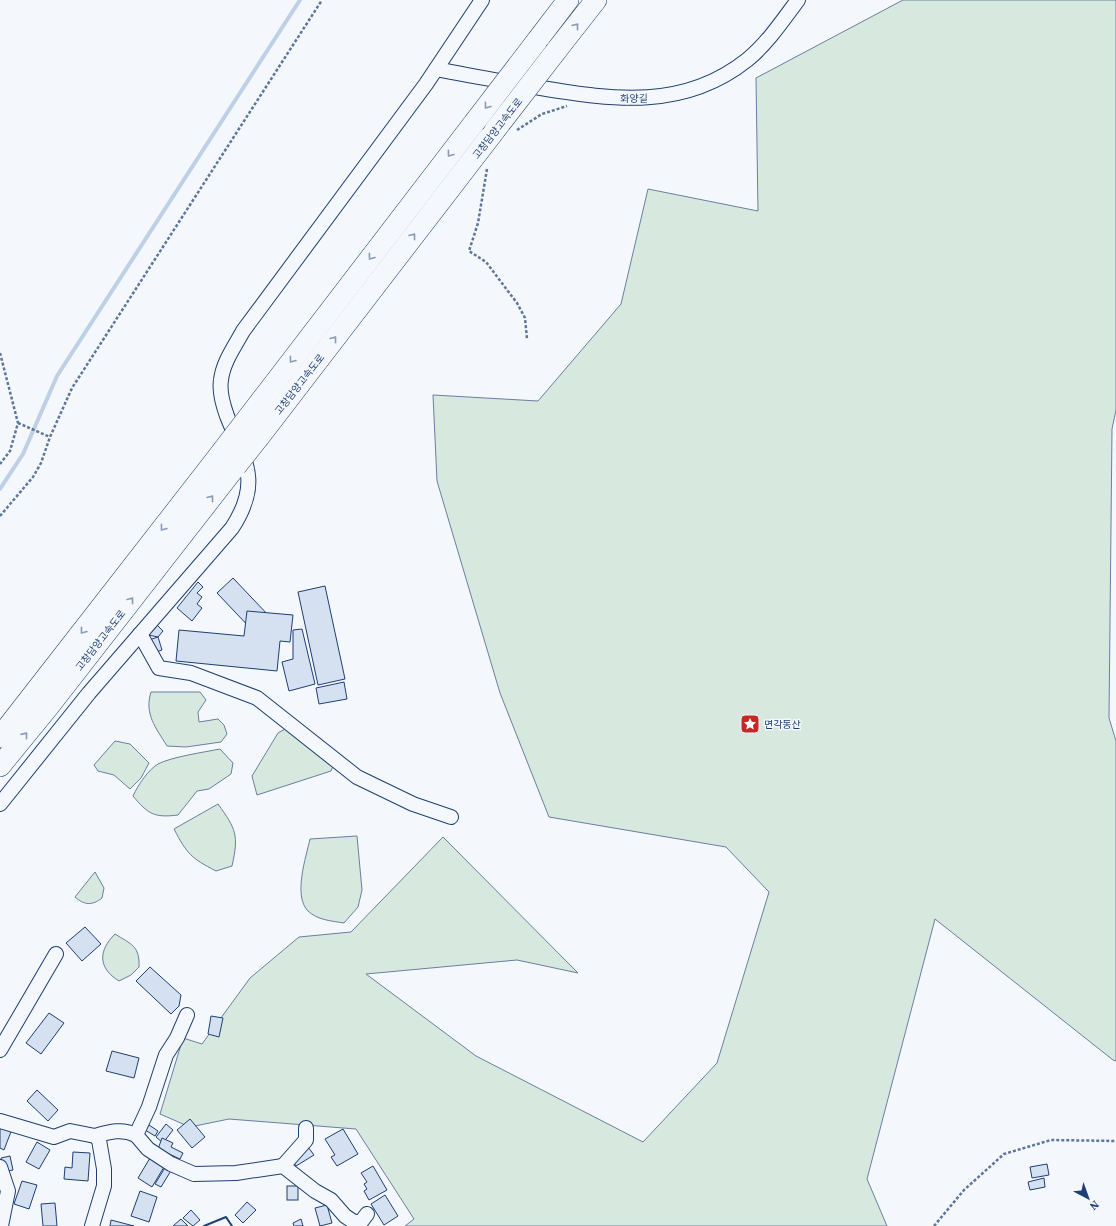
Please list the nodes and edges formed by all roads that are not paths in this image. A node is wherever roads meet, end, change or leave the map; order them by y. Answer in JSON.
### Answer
{"nodes":[{"id":1,"x":482,"y":0,"type":"edge"},
{"id":2,"x":568,"y":0,"type":"edge"},
{"id":3,"x":596,"y":0,"type":"edge"},
{"id":4,"x":798,"y":0,"type":"edge"},
{"id":5,"x":436,"y":69,"type":"junction"},
{"id":6,"x":252,"y":430,"type":"junction"},
{"id":7,"x":228,"y":460,"type":"junction"},
{"id":8,"x":140,"y":634,"type":"junction"},
{"id":9,"x":0,"y":737,"type":"edge"},
{"id":10,"x":0,"y":766,"type":"edge"},
{"id":11,"x":0,"y":804,"type":"edge"},
{"id":12,"x":451,"y":817,"type":"dead end"},
{"id":13,"x":56,"y":954,"type":"dead end"},
{"id":14,"x":187,"y":1015,"type":"dead end"},
{"id":15,"x":0,"y":1050,"type":"edge"},
{"id":16,"x":0,"y":1121,"type":"edge"},
{"id":17,"x":306,"y":1128,"type":"dead end"},
{"id":18,"x":136,"y":1135,"type":"junction"},
{"id":19,"x":95,"y":1136,"type":"junction"},
{"id":20,"x":283,"y":1166,"type":"junction"},
{"id":21,"x":0,"y":1167,"type":"edge"},
{"id":22,"x":367,"y":1214,"type":"dead end"},
{"id":23,"x":1,"y":1226,"type":"edge"},
{"id":24,"x":92,"y":1226,"type":"edge"}],
"edges":[{"from":1,"to":5,"type":"street"},
{"from":2,"to":6,"type":"highway","name":"고창담양고속도로","one_way":true,"bridge":true},
{"from":6,"to":3,"type":"highway","name":"고창담양고속도로","one_way":true,"bridge":true},
{"from":4,"to":5,"type":"street","name":"화양길"},
{"from":5,"to":8,"type":"street"},
{"from":6,"to":7,"type":"highway","name":"고창담양고속도로","bridge":true},
{"from":7,"to":9,"type":"highway","name":"고창담양고속도로","one_way":true},
{"from":10,"to":7,"type":"highway","name":"고창담양고속도로","one_way":true},
{"from":8,"to":11,"type":"street"},
{"from":8,"to":12,"type":"street"},
{"from":13,"to":15,"type":"street"},
{"from":14,"to":18,"type":"street"},
{"from":16,"to":19,"type":"street"},
{"from":17,"to":20,"type":"street"},
{"from":18,"to":19,"type":"street"},
{"from":18,"to":20,"type":"street"},
{"from":19,"to":24,"type":"street"},
{"from":20,"to":22,"type":"street"},
{"from":21,"to":23,"type":"street"}]}
